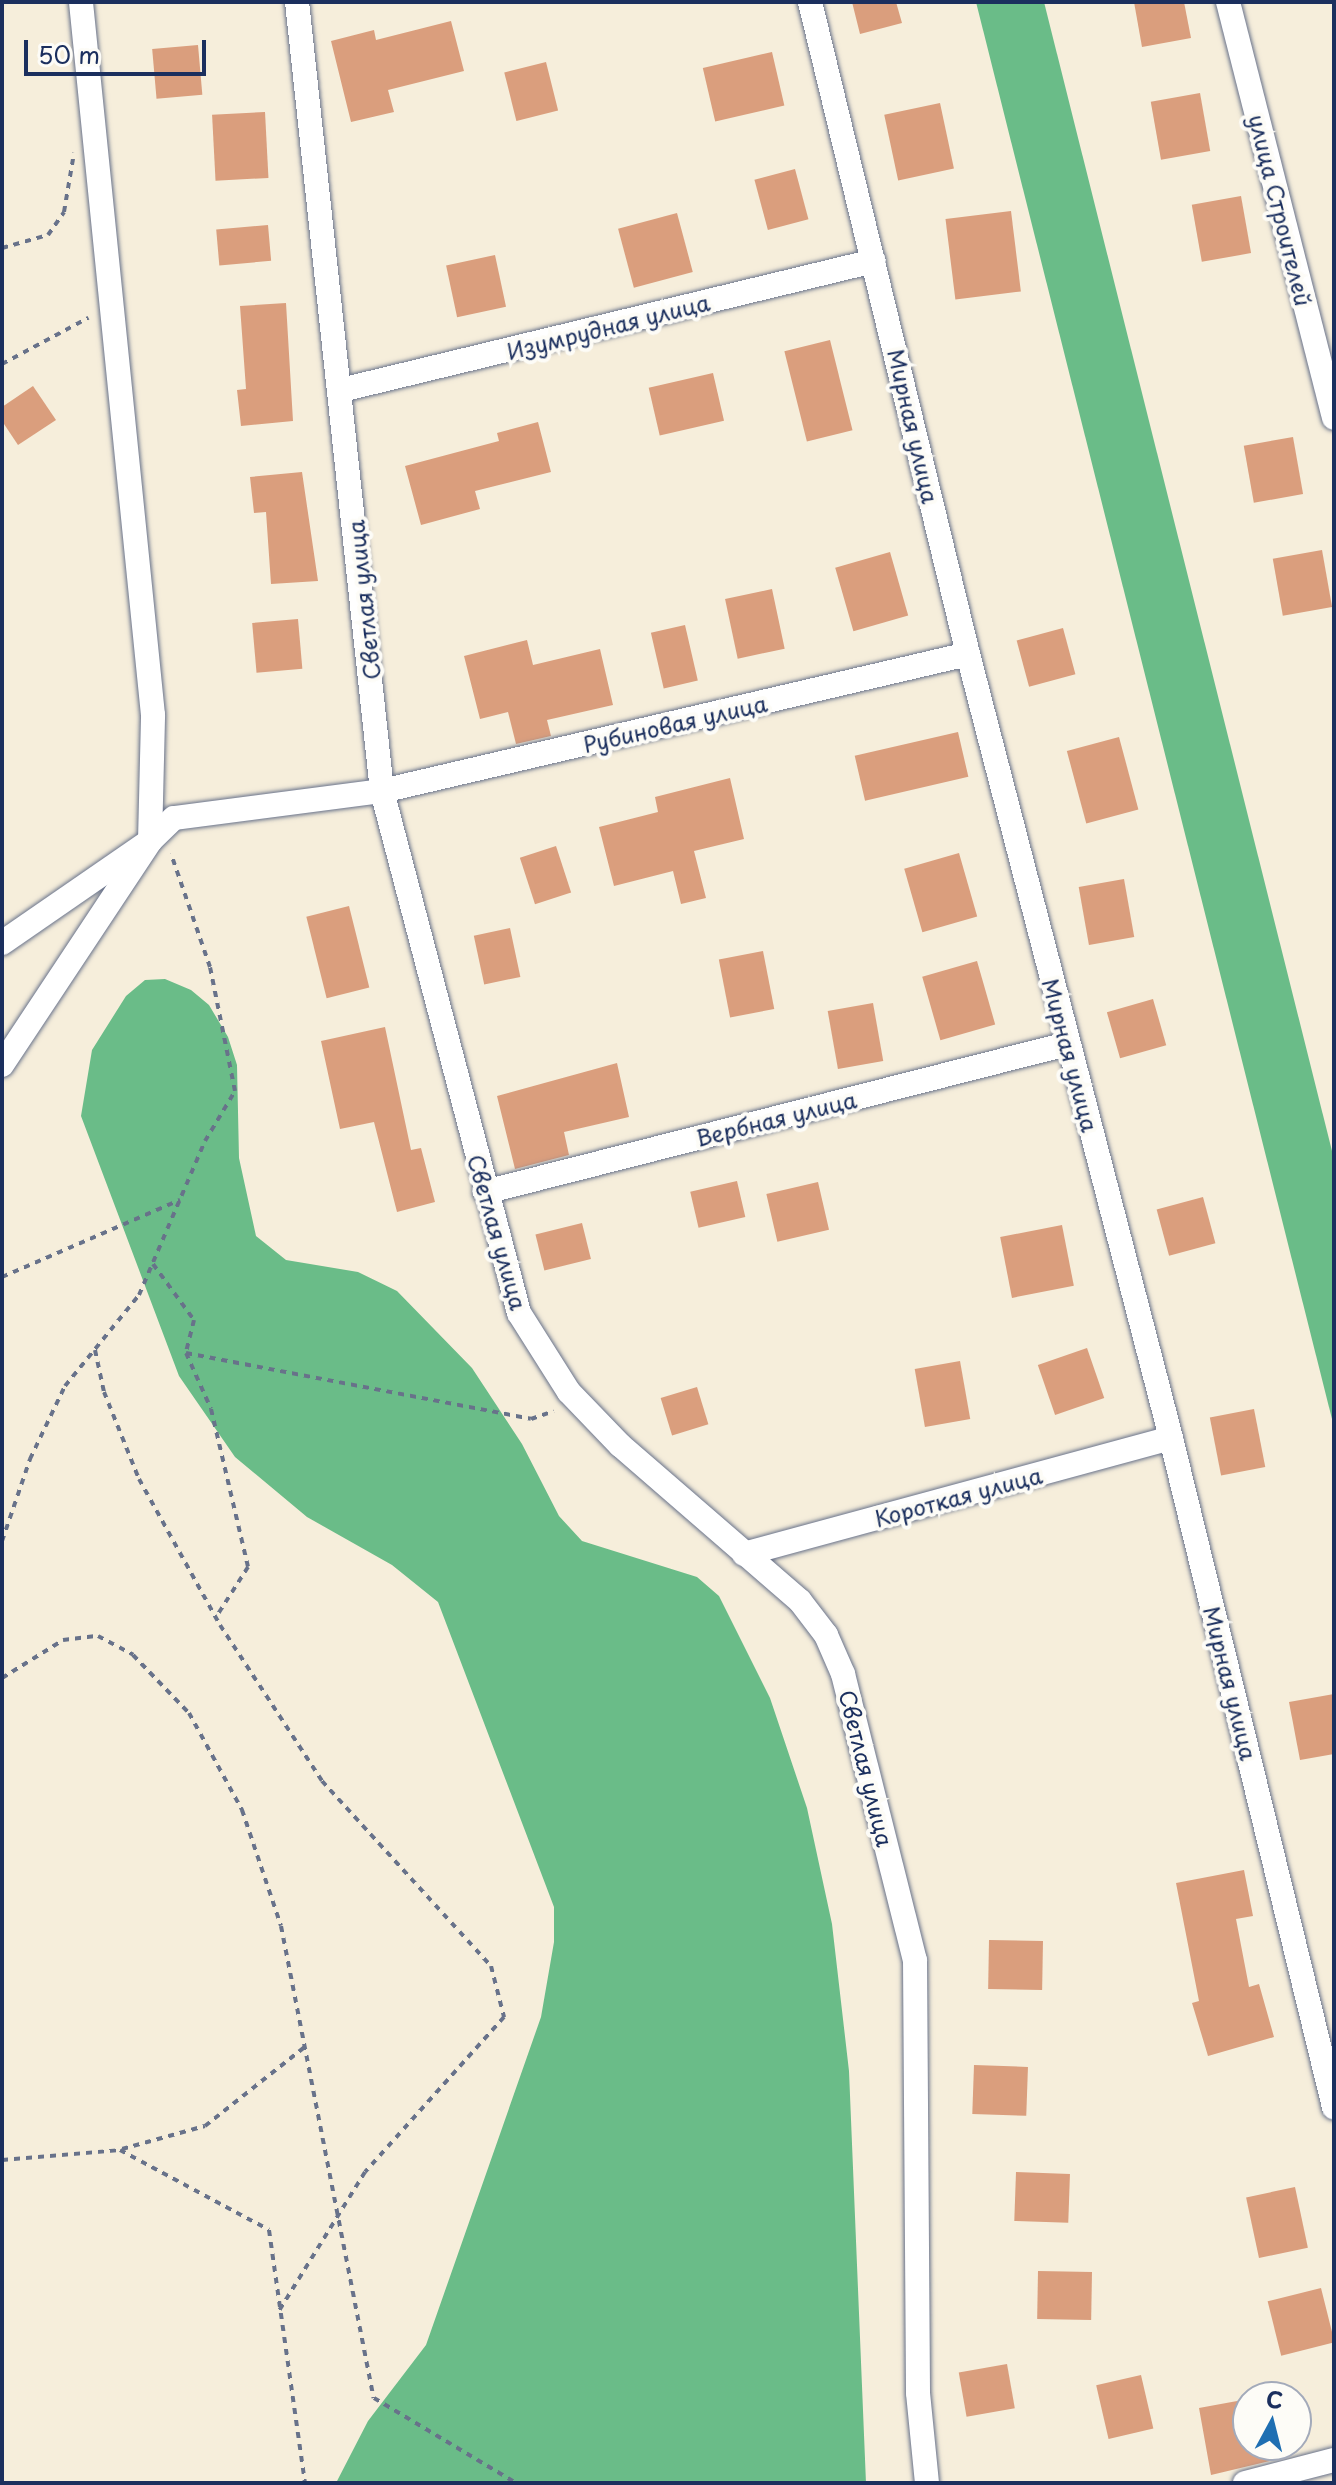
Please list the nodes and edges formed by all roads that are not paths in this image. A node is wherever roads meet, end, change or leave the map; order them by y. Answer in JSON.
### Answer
{"nodes":[{"id":1,"x":81,"y":2,"type":"edge"},
{"id":2,"x":297,"y":2,"type":"edge"},
{"id":3,"x":810,"y":2,"type":"edge"},
{"id":4,"x":1228,"y":2,"type":"edge"},
{"id":5,"x":874,"y":261,"type":"junction"},
{"id":6,"x":341,"y":390,"type":"junction"},
{"id":7,"x":1334,"y":418,"type":"edge"},
{"id":8,"x":968,"y":654,"type":"junction"},
{"id":9,"x":382,"y":791,"type":"junction"},
{"id":10,"x":156,"y":836,"type":"junction"},
{"id":11,"x":2,"y":943,"type":"edge"},
{"id":12,"x":1067,"y":1044,"type":"junction"},
{"id":13,"x":2,"y":1065,"type":"edge"},
{"id":14,"x":485,"y":1192,"type":"junction"},
{"id":15,"x":1171,"y":1438,"type":"junction"},
{"id":16,"x":744,"y":1554,"type":"junction"},
{"id":17,"x":1334,"y":2107,"type":"edge"},
{"id":18,"x":1334,"y":2460,"type":"edge"},
{"id":19,"x":927,"y":2483,"type":"edge"},
{"id":20,"x":1245,"y":2483,"type":"edge"}],
"edges":[{"from":1,"to":10,"type":"street"},
{"from":2,"to":6,"type":"street","name":"Светлая улица"},
{"from":3,"to":5,"type":"street","name":"Мирная улица"},
{"from":4,"to":7,"type":"street","name":"улица Строителей"},
{"from":5,"to":6,"type":"street","name":"Изумрудная улица"},
{"from":5,"to":8,"type":"street","name":"Мирная улица"},
{"from":6,"to":9,"type":"street","name":"Светлая улица"},
{"from":8,"to":9,"type":"street","name":"Рубиновая улица"},
{"from":8,"to":12,"type":"street","name":"Мирная улица"},
{"from":9,"to":10,"type":"street","name":"Рубиновая улица"},
{"from":9,"to":14,"type":"street","name":"Светлая улица"},
{"from":10,"to":11,"type":"street","name":"Рубиновая улица"},
{"from":10,"to":13,"type":"street"},
{"from":12,"to":14,"type":"street","name":"Вербная улица"},
{"from":12,"to":15,"type":"street","name":"Мирная улица"},
{"from":14,"to":16,"type":"street","name":"Светлая улица"},
{"from":15,"to":16,"type":"street","name":"Короткая улица"},
{"from":15,"to":17,"type":"street","name":"Мирная улица"},
{"from":16,"to":19,"type":"street","name":"Светлая улица"},
{"from":18,"to":20,"type":"street"}]}
